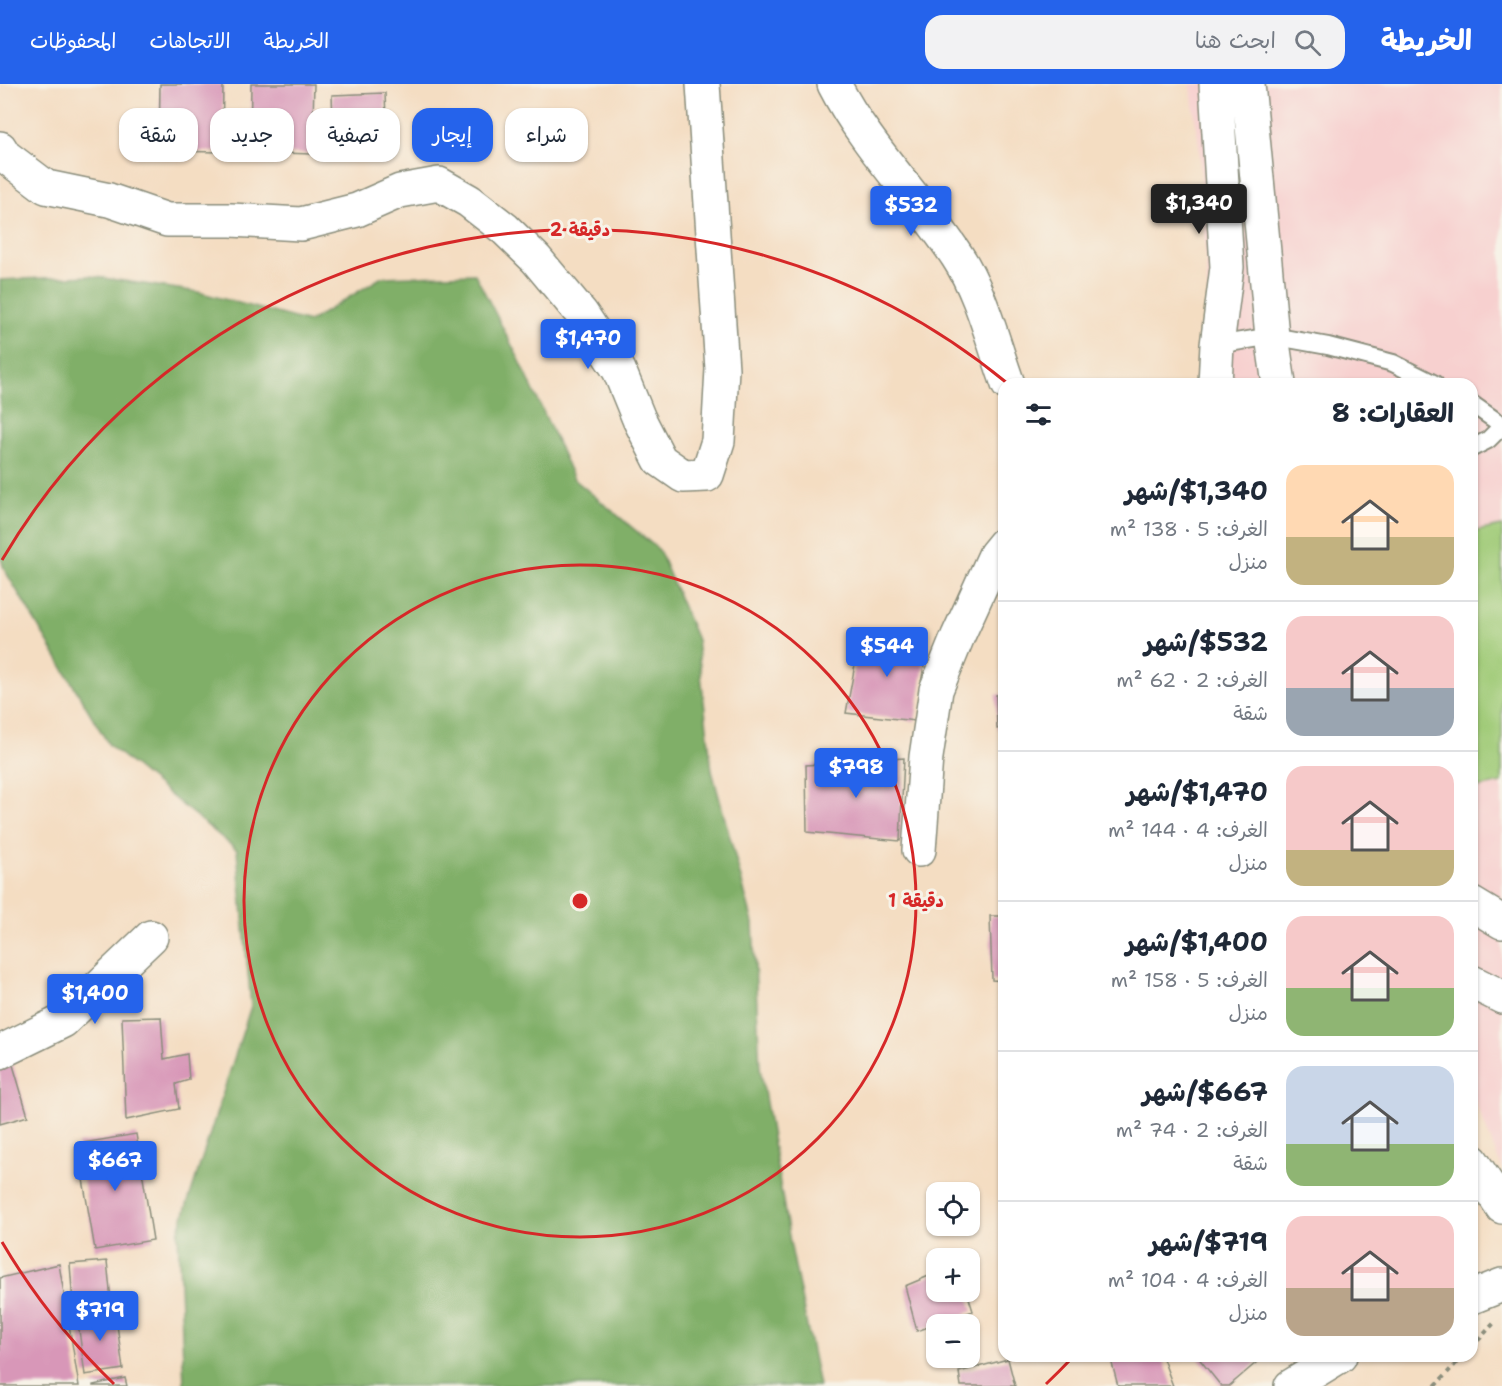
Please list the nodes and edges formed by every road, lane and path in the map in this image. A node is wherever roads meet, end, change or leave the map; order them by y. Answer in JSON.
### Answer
{"nodes":[{"id":1,"x":703,"y":84,"type":"edge"},
{"id":2,"x":834,"y":84,"type":"edge"},
{"id":3,"x":1216,"y":84,"type":"edge"},
{"id":4,"x":1248,"y":84,"type":"edge"},
{"id":5,"x":0,"y":148,"type":"edge"},
{"id":6,"x":1272,"y":336,"type":"junction"},
{"id":7,"x":1217,"y":345,"type":"junction"},
{"id":8,"x":1006,"y":378,"type":"edge"},
{"id":9,"x":1215,"y":378,"type":"edge"},
{"id":10,"x":1278,"y":378,"type":"edge"},
{"id":11,"x":1423,"y":378,"type":"edge"},
{"id":12,"x":1478,"y":408,"type":"edge"},
{"id":13,"x":1502,"y":426,"type":"edge"},
{"id":14,"x":1478,"y":445,"type":"edge"},
{"id":15,"x":998,"y":551,"type":"edge"},
{"id":16,"x":919,"y":850,"type":"dead end"},
{"id":17,"x":1478,"y":908,"type":"edge"},
{"id":18,"x":1502,"y":922,"type":"edge"},
{"id":19,"x":151,"y":937,"type":"dead end"},
{"id":20,"x":1478,"y":985,"type":"edge"},
{"id":21,"x":1502,"y":997,"type":"edge"},
{"id":22,"x":0,"y":1052,"type":"edge"},
{"id":23,"x":1478,"y":1170,"type":"edge"},
{"id":24,"x":1502,"y":1207,"type":"edge"},
{"id":25,"x":1502,"y":1285,"type":"edge"},
{"id":26,"x":1478,"y":1295,"type":"edge"},
{"id":27,"x":1498,"y":1318,"type":"dead end"},
{"id":28,"x":1478,"y":1340,"type":"edge"},
{"id":29,"x":1330,"y":1362,"type":"edge"},
{"id":30,"x":1457,"y":1362,"type":"edge"},
{"id":31,"x":1291,"y":1386,"type":"edge"},
{"id":32,"x":1435,"y":1386,"type":"edge"}],
"edges":[{"from":1,"to":5,"type":"street"},
{"from":2,"to":8,"type":"street"},
{"from":3,"to":7,"type":"street"},
{"from":4,"to":6,"type":"street"},
{"from":6,"to":7,"type":"lane"},
{"from":6,"to":10,"type":"street"},
{"from":6,"to":11,"type":"lane"},
{"from":7,"to":9,"type":"street"},
{"from":12,"to":13,"type":"lane"},
{"from":13,"to":14,"type":"lane"},
{"from":15,"to":16,"type":"street"},
{"from":17,"to":18,"type":"street"},
{"from":19,"to":22,"type":"street"},
{"from":20,"to":21,"type":"street"},
{"from":23,"to":24,"type":"street"},
{"from":25,"to":26,"type":"street"},
{"from":27,"to":28,"type":"path"},
{"from":29,"to":31,"type":"street"},
{"from":30,"to":32,"type":"path"}]}
